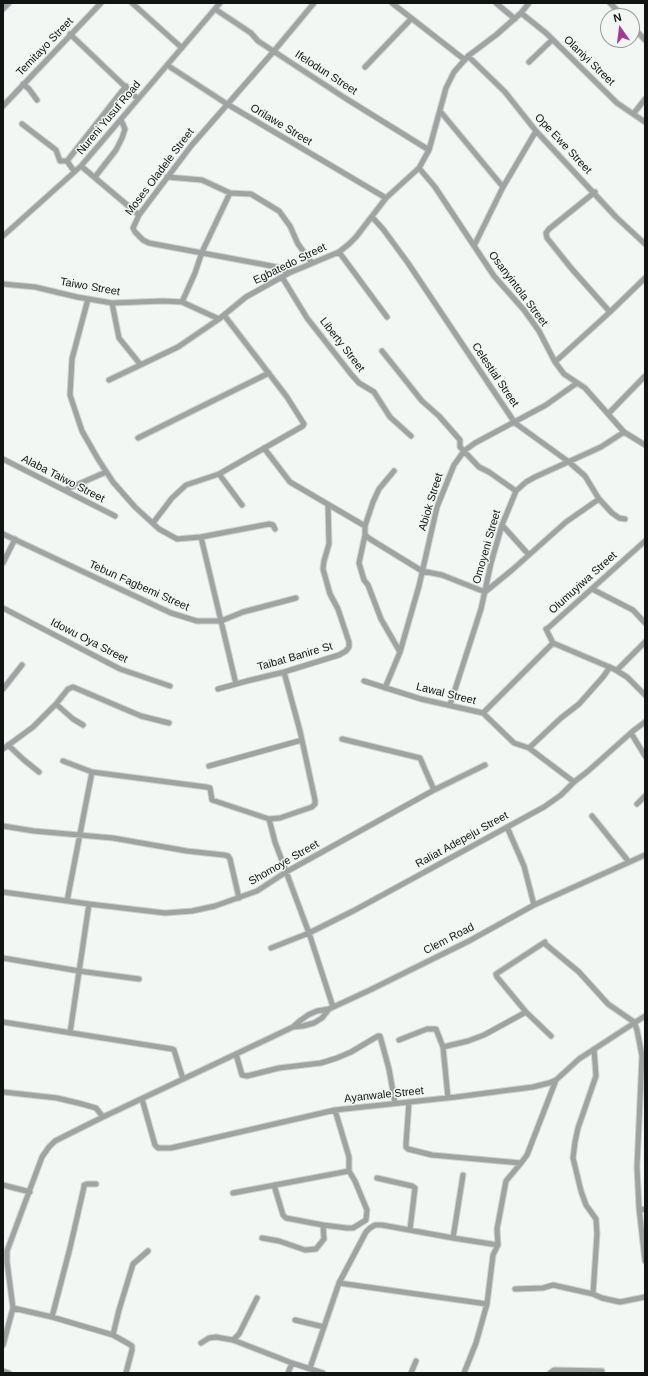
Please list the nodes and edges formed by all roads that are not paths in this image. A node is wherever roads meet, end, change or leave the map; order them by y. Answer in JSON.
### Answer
{"nodes":[{"id":1,"x":9,"y":3,"type":"edge"},
{"id":2,"x":101,"y":3,"type":"edge"},
{"id":3,"x":132,"y":3,"type":"edge"},
{"id":4,"x":220,"y":3,"type":"edge"},
{"id":5,"x":314,"y":3,"type":"edge"},
{"id":6,"x":392,"y":3,"type":"edge"},
{"id":7,"x":496,"y":3,"type":"edge"},
{"id":8,"x":529,"y":3,"type":"edge"},
{"id":9,"x":3,"y":9,"type":"edge"},
{"id":10,"x":216,"y":9,"type":"junction"},
{"id":11,"x":521,"y":13,"type":"junction"},
{"id":12,"x":515,"y":18,"type":"junction"},
{"id":13,"x":412,"y":19,"type":"junction"},
{"id":14,"x":70,"y":34,"type":"junction"},
{"id":15,"x":552,"y":40,"type":"junction"},
{"id":16,"x":182,"y":48,"type":"junction"},
{"id":17,"x":274,"y":51,"type":"junction"},
{"id":18,"x":467,"y":58,"type":"junction"},
{"id":19,"x":530,"y":62,"type":"dead end"},
{"id":20,"x":167,"y":65,"type":"junction"},
{"id":21,"x":365,"y":67,"type":"dead end"},
{"id":22,"x":23,"y":84,"type":"junction"},
{"id":23,"x":126,"y":86,"type":"junction"},
{"id":24,"x":138,"y":99,"type":"junction"},
{"id":25,"x":645,"y":99,"type":"edge"},
{"id":26,"x":38,"y":100,"type":"dead end"},
{"id":27,"x":227,"y":104,"type":"junction"},
{"id":28,"x":3,"y":106,"type":"edge"},
{"id":29,"x":440,"y":111,"type":"junction"},
{"id":30,"x":634,"y":113,"type":"junction"},
{"id":31,"x":121,"y":120,"type":"junction"},
{"id":32,"x":645,"y":122,"type":"edge"},
{"id":33,"x":22,"y":124,"type":"dead end"},
{"id":34,"x":536,"y":131,"type":"junction"},
{"id":35,"x":428,"y":150,"type":"junction"},
{"id":36,"x":67,"y":161,"type":"junction"},
{"id":37,"x":81,"y":166,"type":"junction"},
{"id":38,"x":419,"y":168,"type":"junction"},
{"id":39,"x":74,"y":172,"type":"junction"},
{"id":40,"x":95,"y":177,"type":"junction"},
{"id":41,"x":167,"y":177,"type":"junction"},
{"id":42,"x":503,"y":187,"type":"junction"},
{"id":43,"x":595,"y":192,"type":"junction"},
{"id":44,"x":230,"y":193,"type":"junction"},
{"id":45,"x":386,"y":198,"type":"junction"},
{"id":46,"x":139,"y":215,"type":"junction"},
{"id":47,"x":372,"y":217,"type":"junction"},
{"id":48,"x":3,"y":236,"type":"edge"},
{"id":49,"x":645,"y":244,"type":"edge"},
{"id":50,"x":474,"y":246,"type":"junction"},
{"id":51,"x":202,"y":252,"type":"junction"},
{"id":52,"x":339,"y":252,"type":"junction"},
{"id":53,"x":312,"y":264,"type":"junction"},
{"id":54,"x":289,"y":273,"type":"junction"},
{"id":55,"x":282,"y":277,"type":"junction"},
{"id":56,"x":645,"y":278,"type":"edge"},
{"id":57,"x":3,"y":284,"type":"edge"},
{"id":58,"x":88,"y":299,"type":"junction"},
{"id":59,"x":182,"y":302,"type":"junction"},
{"id":60,"x":112,"y":303,"type":"junction"},
{"id":61,"x":610,"y":312,"type":"junction"},
{"id":62,"x":224,"y":315,"type":"junction"},
{"id":63,"x":387,"y":317,"type":"dead end"},
{"id":64,"x":219,"y":319,"type":"junction"},
{"id":65,"x":382,"y":351,"type":"dead end"},
{"id":66,"x":555,"y":362,"type":"junction"},
{"id":67,"x":140,"y":364,"type":"junction"},
{"id":68,"x":269,"y":373,"type":"junction"},
{"id":69,"x":645,"y":376,"type":"edge"},
{"id":70,"x":109,"y":380,"type":"dead end"},
{"id":71,"x":577,"y":383,"type":"junction"},
{"id":72,"x":608,"y":414,"type":"junction"},
{"id":73,"x":515,"y":423,"type":"junction"},
{"id":74,"x":624,"y":432,"type":"junction"},
{"id":75,"x":411,"y":436,"type":"dead end"},
{"id":76,"x":138,"y":438,"type":"dead end"},
{"id":77,"x":645,"y":445,"type":"edge"},
{"id":78,"x":264,"y":448,"type":"junction"},
{"id":79,"x":464,"y":451,"type":"junction"},
{"id":80,"x":3,"y":459,"type":"edge"},
{"id":81,"x":569,"y":462,"type":"junction"},
{"id":82,"x":106,"y":472,"type":"junction"},
{"id":83,"x":394,"y":472,"type":"dead end"},
{"id":84,"x":219,"y":474,"type":"junction"},
{"id":85,"x":65,"y":490,"type":"junction"},
{"id":86,"x":516,"y":491,"type":"junction"},
{"id":87,"x":599,"y":499,"type":"junction"},
{"id":88,"x":242,"y":505,"type":"dead end"},
{"id":89,"x":328,"y":505,"type":"junction"},
{"id":90,"x":115,"y":516,"type":"dead end"},
{"id":91,"x":625,"y":519,"type":"dead end"},
{"id":92,"x":153,"y":523,"type":"junction"},
{"id":93,"x":502,"y":525,"type":"junction"},
{"id":94,"x":365,"y":526,"type":"junction"},
{"id":95,"x":275,"y":529,"type":"dead end"},
{"id":96,"x":3,"y":534,"type":"edge"},
{"id":97,"x":365,"y":535,"type":"junction"},
{"id":98,"x":202,"y":537,"type":"junction"},
{"id":99,"x":15,"y":539,"type":"junction"},
{"id":100,"x":645,"y":542,"type":"edge"},
{"id":101,"x":529,"y":555,"type":"junction"},
{"id":102,"x":3,"y":563,"type":"edge"},
{"id":103,"x":422,"y":571,"type":"junction"},
{"id":104,"x":592,"y":588,"type":"junction"},
{"id":105,"x":485,"y":592,"type":"junction"},
{"id":106,"x":296,"y":598,"type":"dead end"},
{"id":107,"x":3,"y":608,"type":"edge"},
{"id":108,"x":221,"y":621,"type":"junction"},
{"id":109,"x":645,"y":622,"type":"edge"},
{"id":110,"x":645,"y":642,"type":"edge"},
{"id":111,"x":553,"y":643,"type":"junction"},
{"id":112,"x":400,"y":652,"type":"junction"},
{"id":113,"x":22,"y":665,"type":"dead end"},
{"id":114,"x":610,"y":667,"type":"junction"},
{"id":115,"x":617,"y":670,"type":"junction"},
{"id":116,"x":284,"y":672,"type":"junction"},
{"id":117,"x":364,"y":681,"type":"dead end"},
{"id":118,"x":236,"y":684,"type":"junction"},
{"id":119,"x":170,"y":686,"type":"dead end"},
{"id":120,"x":385,"y":688,"type":"junction"},
{"id":121,"x":3,"y":689,"type":"edge"},
{"id":122,"x":218,"y":689,"type":"dead end"},
{"id":123,"x":645,"y":695,"type":"edge"},
{"id":124,"x":56,"y":704,"type":"junction"},
{"id":125,"x":450,"y":704,"type":"junction"},
{"id":126,"x":483,"y":713,"type":"junction"},
{"id":127,"x":645,"y":722,"type":"edge"},
{"id":128,"x":170,"y":723,"type":"dead end"},
{"id":129,"x":83,"y":725,"type":"dead end"},
{"id":130,"x":631,"y":733,"type":"junction"},
{"id":131,"x":342,"y":739,"type":"dead end"},
{"id":132,"x":302,"y":740,"type":"junction"},
{"id":133,"x":8,"y":745,"type":"junction"},
{"id":134,"x":529,"y":748,"type":"junction"},
{"id":135,"x":3,"y":749,"type":"edge"},
{"id":136,"x":645,"y":756,"type":"edge"},
{"id":137,"x":63,"y":761,"type":"dead end"},
{"id":138,"x":485,"y":765,"type":"dead end"},
{"id":139,"x":209,"y":766,"type":"dead end"},
{"id":140,"x":39,"y":772,"type":"dead end"},
{"id":141,"x":92,"y":772,"type":"junction"},
{"id":142,"x":574,"y":782,"type":"junction"},
{"id":143,"x":434,"y":790,"type":"junction"},
{"id":144,"x":645,"y":796,"type":"edge"},
{"id":145,"x":637,"y":804,"type":"dead end"},
{"id":146,"x":592,"y":816,"type":"dead end"},
{"id":147,"x":269,"y":819,"type":"junction"},
{"id":148,"x":3,"y":826,"type":"edge"},
{"id":149,"x":507,"y":827,"type":"junction"},
{"id":150,"x":80,"y":835,"type":"junction"},
{"id":151,"x":645,"y":855,"type":"edge"},
{"id":152,"x":629,"y":862,"type":"junction"},
{"id":153,"x":286,"y":872,"type":"junction"},
{"id":154,"x":3,"y":892,"type":"edge"},
{"id":155,"x":239,"y":898,"type":"junction"},
{"id":156,"x":67,"y":901,"type":"junction"},
{"id":157,"x":89,"y":904,"type":"junction"},
{"id":158,"x":534,"y":905,"type":"junction"},
{"id":159,"x":308,"y":932,"type":"junction"},
{"id":160,"x":271,"y":948,"type":"dead end"},
{"id":161,"x":3,"y":958,"type":"edge"},
{"id":162,"x":79,"y":971,"type":"junction"},
{"id":163,"x":139,"y":979,"type":"dead end"},
{"id":164,"x":331,"y":1008,"type":"junction"},
{"id":165,"x":526,"y":1012,"type":"junction"},
{"id":166,"x":645,"y":1016,"type":"edge"},
{"id":167,"x":3,"y":1022,"type":"edge"},
{"id":168,"x":634,"y":1022,"type":"junction"},
{"id":169,"x":293,"y":1027,"type":"junction"},
{"id":170,"x":70,"y":1033,"type":"junction"},
{"id":171,"x":551,"y":1036,"type":"dead end"},
{"id":172,"x":399,"y":1040,"type":"dead end"},
{"id":173,"x":443,"y":1046,"type":"junction"},
{"id":174,"x":594,"y":1049,"type":"junction"},
{"id":175,"x":236,"y":1054,"type":"junction"},
{"id":176,"x":183,"y":1079,"type":"junction"},
{"id":177,"x":556,"y":1080,"type":"junction"},
{"id":178,"x":3,"y":1092,"type":"edge"},
{"id":179,"x":448,"y":1098,"type":"junction"},
{"id":180,"x":142,"y":1099,"type":"junction"},
{"id":181,"x":409,"y":1102,"type":"junction"},
{"id":182,"x":395,"y":1103,"type":"junction"},
{"id":183,"x":335,"y":1110,"type":"junction"},
{"id":184,"x":103,"y":1117,"type":"junction"},
{"id":185,"x":521,"y":1163,"type":"junction"},
{"id":186,"x":349,"y":1171,"type":"junction"},
{"id":187,"x":463,"y":1175,"type":"dead end"},
{"id":188,"x":377,"y":1178,"type":"dead end"},
{"id":189,"x":96,"y":1184,"type":"dead end"},
{"id":190,"x":3,"y":1185,"type":"edge"},
{"id":191,"x":274,"y":1185,"type":"junction"},
{"id":192,"x":30,"y":1192,"type":"junction"},
{"id":193,"x":233,"y":1193,"type":"dead end"},
{"id":194,"x":639,"y":1208,"type":"junction"},
{"id":195,"x":645,"y":1210,"type":"edge"},
{"id":196,"x":323,"y":1225,"type":"junction"},
{"id":197,"x":410,"y":1229,"type":"junction"},
{"id":198,"x":262,"y":1238,"type":"dead end"},
{"id":199,"x":453,"y":1238,"type":"junction"},
{"id":200,"x":498,"y":1245,"type":"junction"},
{"id":201,"x":148,"y":1251,"type":"dead end"},
{"id":202,"x":645,"y":1261,"type":"edge"},
{"id":203,"x":339,"y":1283,"type":"junction"},
{"id":204,"x":515,"y":1288,"type":"dead end"},
{"id":205,"x":593,"y":1294,"type":"junction"},
{"id":206,"x":645,"y":1297,"type":"edge"},
{"id":207,"x":257,"y":1298,"type":"dead end"},
{"id":208,"x":487,"y":1304,"type":"junction"},
{"id":209,"x":13,"y":1308,"type":"junction"},
{"id":210,"x":52,"y":1317,"type":"junction"},
{"id":211,"x":295,"y":1320,"type":"dead end"},
{"id":212,"x":324,"y":1327,"type":"junction"},
{"id":213,"x":113,"y":1335,"type":"junction"},
{"id":214,"x":233,"y":1340,"type":"junction"},
{"id":215,"x":201,"y":1343,"type":"dead end"},
{"id":216,"x":3,"y":1346,"type":"edge"},
{"id":217,"x":416,"y":1361,"type":"dead end"},
{"id":218,"x":292,"y":1363,"type":"junction"},
{"id":219,"x":310,"y":1368,"type":"junction"},
{"id":220,"x":3,"y":1371,"type":"edge"},
{"id":221,"x":602,"y":1371,"type":"dead end"},
{"id":222,"x":9,"y":1373,"type":"edge"},
{"id":223,"x":126,"y":1373,"type":"edge"},
{"id":224,"x":288,"y":1373,"type":"edge"},
{"id":225,"x":323,"y":1373,"type":"edge"},
{"id":226,"x":411,"y":1373,"type":"edge"},
{"id":227,"x":464,"y":1373,"type":"edge"},
{"id":228,"x":550,"y":1373,"type":"edge"}],
"edges":[{"from":1,"to":9,"type":"street"},
{"from":2,"to":14,"type":"street","name":"Temitayo Street"},
{"from":3,"to":16,"type":"street"},
{"from":4,"to":10,"type":"street","name":"Nureni Yusuf Road"},
{"from":5,"to":17,"type":"street","name":"Moses Oladele Street"},
{"from":6,"to":13,"type":"street","name":"Ope Ewe Street"},
{"from":7,"to":12,"type":"street"},
{"from":8,"to":11,"type":"street"},
{"from":10,"to":16,"type":"street","name":"Nureni Yusuf Road"},
{"from":10,"to":17,"type":"street","name":"Ifelodun Street"},
{"from":11,"to":12,"type":"street"},
{"from":11,"to":15,"type":"street","name":"Olaniyi Street"},
{"from":12,"to":18,"type":"street"},
{"from":13,"to":18,"type":"street","name":"Ope Ewe Street"},
{"from":13,"to":21,"type":"street"},
{"from":14,"to":22,"type":"street","name":"Temitayo Street"},
{"from":14,"to":23,"type":"street"},
{"from":15,"to":19,"type":"street"},
{"from":15,"to":30,"type":"street","name":"Olaniyi Street"},
{"from":16,"to":20,"type":"street","name":"Nureni Yusuf Road"},
{"from":17,"to":27,"type":"street","name":"Moses Oladele Street"},
{"from":17,"to":35,"type":"street","name":"Ifelodun Street"},
{"from":18,"to":29,"type":"street"},
{"from":18,"to":34,"type":"street","name":"Ope Ewe Street"},
{"from":20,"to":24,"type":"street","name":"Nureni Yusuf Road"},
{"from":20,"to":27,"type":"street","name":"Orilawe Street"},
{"from":22,"to":26,"type":"street"},
{"from":22,"to":28,"type":"street","name":"Temitayo Street"},
{"from":23,"to":24,"type":"street"},
{"from":23,"to":36,"type":"street"},
{"from":24,"to":31,"type":"street","name":"Nureni Yusuf Road"},
{"from":25,"to":30,"type":"street"},
{"from":27,"to":41,"type":"street","name":"Moses Oladele Street"},
{"from":27,"to":45,"type":"street","name":"Orilawe Street"},
{"from":29,"to":35,"type":"street"},
{"from":29,"to":42,"type":"street"},
{"from":30,"to":32,"type":"street","name":"Olaniyi Street"},
{"from":31,"to":37,"type":"street","name":"Nureni Yusuf Road"},
{"from":31,"to":40,"type":"street"},
{"from":33,"to":36,"type":"street"},
{"from":34,"to":42,"type":"street"},
{"from":34,"to":43,"type":"street","name":"Ope Ewe Street"},
{"from":35,"to":38,"type":"street"},
{"from":36,"to":39,"type":"street"},
{"from":37,"to":39,"type":"street","name":"Nureni Yusuf Road"},
{"from":37,"to":40,"type":"street"},
{"from":38,"to":45,"type":"street","name":"Egbatedo Street"},
{"from":38,"to":50,"type":"street","name":"Osanyintola Street"},
{"from":39,"to":48,"type":"street","name":"Nureni Yusuf Road"},
{"from":40,"to":46,"type":"street"},
{"from":41,"to":44,"type":"street"},
{"from":41,"to":46,"type":"street","name":"Moses Oladele Street"},
{"from":42,"to":50,"type":"street"},
{"from":43,"to":49,"type":"street","name":"Ope Ewe Street"},
{"from":43,"to":61,"type":"street"},
{"from":44,"to":51,"type":"street"},
{"from":44,"to":53,"type":"street"},
{"from":45,"to":47,"type":"street","name":"Egbatedo Street"},
{"from":46,"to":51,"type":"street","name":"Moses Oladele Street"},
{"from":47,"to":52,"type":"street","name":"Egbatedo Street"},
{"from":47,"to":73,"type":"street","name":"Celestial Street"},
{"from":50,"to":66,"type":"street","name":"Osanyintola Street"},
{"from":51,"to":54,"type":"street","name":"Moses Oladele Street"},
{"from":51,"to":59,"type":"street"},
{"from":52,"to":53,"type":"street","name":"Egbatedo Street"},
{"from":52,"to":63,"type":"street"},
{"from":53,"to":54,"type":"street","name":"Egbatedo Street"},
{"from":54,"to":55,"type":"street","name":"Egbatedo Street"},
{"from":55,"to":62,"type":"street","name":"Egbatedo Street"},
{"from":55,"to":75,"type":"street","name":"Liberty Street"},
{"from":56,"to":61,"type":"street"},
{"from":57,"to":58,"type":"street","name":"Taiwo Street"},
{"from":58,"to":60,"type":"street","name":"Taiwo Street"},
{"from":58,"to":82,"type":"street"},
{"from":59,"to":60,"type":"street","name":"Taiwo Street"},
{"from":59,"to":64,"type":"street","name":"Taiwo Street"},
{"from":60,"to":67,"type":"street"},
{"from":61,"to":66,"type":"street"},
{"from":62,"to":64,"type":"street","name":"Egbatedo Street"},
{"from":62,"to":68,"type":"street"},
{"from":64,"to":67,"type":"street","name":"Egbatedo Street"},
{"from":65,"to":79,"type":"street"},
{"from":66,"to":71,"type":"street","name":"Osanyintola Street"},
{"from":67,"to":70,"type":"street","name":"Egbatedo Street"},
{"from":68,"to":76,"type":"street"},
{"from":68,"to":78,"type":"street"},
{"from":69,"to":72,"type":"street"},
{"from":71,"to":72,"type":"street","name":"Osanyintola Street"},
{"from":71,"to":73,"type":"street","name":"Abiok Street"},
{"from":72,"to":74,"type":"street","name":"Osanyintola Street"},
{"from":73,"to":79,"type":"street","name":"Abiok Street"},
{"from":73,"to":81,"type":"street","name":"Celestial Street"},
{"from":74,"to":77,"type":"street","name":"Osanyintola Street"},
{"from":74,"to":81,"type":"street","name":"Omoyeni Street"},
{"from":78,"to":84,"type":"street"},
{"from":78,"to":89,"type":"street"},
{"from":79,"to":86,"type":"street"},
{"from":79,"to":103,"type":"street","name":"Abiok Street"},
{"from":80,"to":85,"type":"street","name":"Alaba Taiwo Street"},
{"from":81,"to":86,"type":"street","name":"Omoyeni Street"},
{"from":81,"to":87,"type":"street","name":"Celestial Street"},
{"from":82,"to":85,"type":"street"},
{"from":82,"to":92,"type":"street"},
{"from":83,"to":94,"type":"street"},
{"from":84,"to":88,"type":"street"},
{"from":84,"to":92,"type":"street"},
{"from":85,"to":90,"type":"street","name":"Alaba Taiwo Street"},
{"from":86,"to":93,"type":"street","name":"Omoyeni Street"},
{"from":87,"to":91,"type":"street","name":"Celestial Street"},
{"from":87,"to":101,"type":"street"},
{"from":89,"to":94,"type":"street"},
{"from":89,"to":116,"type":"street","name":"Taibat Banire St"},
{"from":92,"to":98,"type":"street"},
{"from":93,"to":101,"type":"street"},
{"from":93,"to":105,"type":"street","name":"Omoyeni Street"},
{"from":94,"to":97,"type":"street"},
{"from":95,"to":98,"type":"street"},
{"from":96,"to":99,"type":"street","name":"Tebun Fagbemi Street"},
{"from":97,"to":103,"type":"street"},
{"from":97,"to":112,"type":"street"},
{"from":98,"to":108,"type":"street"},
{"from":99,"to":102,"type":"street"},
{"from":99,"to":108,"type":"street","name":"Tebun Fagbemi Street"},
{"from":100,"to":104,"type":"street","name":"Olumuyiwa Street"},
{"from":101,"to":105,"type":"street"},
{"from":103,"to":105,"type":"street"},
{"from":103,"to":112,"type":"street","name":"Abiok Street"},
{"from":104,"to":109,"type":"street"},
{"from":104,"to":111,"type":"street","name":"Olumuyiwa Street"},
{"from":105,"to":125,"type":"street","name":"Omoyeni Street"},
{"from":106,"to":108,"type":"street","name":"Tebun Fagbemi Street"},
{"from":107,"to":119,"type":"street","name":"Idowu Oya Street"},
{"from":108,"to":118,"type":"street"},
{"from":110,"to":115,"type":"street"},
{"from":111,"to":114,"type":"street"},
{"from":111,"to":126,"type":"street"},
{"from":112,"to":120,"type":"street","name":"Abiok Street"},
{"from":113,"to":121,"type":"street"},
{"from":114,"to":115,"type":"street"},
{"from":114,"to":134,"type":"street"},
{"from":115,"to":123,"type":"street"},
{"from":116,"to":118,"type":"street","name":"Taibat Banire St"},
{"from":116,"to":132,"type":"street"},
{"from":117,"to":120,"type":"street","name":"Lawal Street"},
{"from":118,"to":122,"type":"street","name":"Taibat Banire St"},
{"from":120,"to":125,"type":"street","name":"Lawal Street"},
{"from":124,"to":128,"type":"street"},
{"from":124,"to":129,"type":"street"},
{"from":124,"to":133,"type":"street"},
{"from":125,"to":126,"type":"street","name":"Lawal Street"},
{"from":126,"to":134,"type":"street","name":"Lawal Street"},
{"from":127,"to":130,"type":"street","name":"Raliat Adepeju Street"},
{"from":130,"to":136,"type":"street"},
{"from":130,"to":142,"type":"street","name":"Raliat Adepeju Street"},
{"from":131,"to":143,"type":"street"},
{"from":132,"to":139,"type":"street"},
{"from":132,"to":147,"type":"street"},
{"from":133,"to":135,"type":"street"},
{"from":133,"to":140,"type":"street"},
{"from":134,"to":142,"type":"street","name":"Lawal Street"},
{"from":137,"to":141,"type":"street"},
{"from":138,"to":143,"type":"street","name":"Shomoye Street"},
{"from":141,"to":147,"type":"street"},
{"from":141,"to":150,"type":"street"},
{"from":142,"to":149,"type":"street","name":"Raliat Adepeju Street"},
{"from":143,"to":153,"type":"street","name":"Shomoye Street"},
{"from":144,"to":145,"type":"street"},
{"from":146,"to":152,"type":"street"},
{"from":147,"to":153,"type":"street"},
{"from":148,"to":150,"type":"street"},
{"from":149,"to":158,"type":"street"},
{"from":149,"to":159,"type":"street","name":"Raliat Adepeju Street"},
{"from":150,"to":155,"type":"street"},
{"from":150,"to":156,"type":"street"},
{"from":151,"to":152,"type":"street","name":"Clem Road"},
{"from":152,"to":158,"type":"street","name":"Clem Road"},
{"from":153,"to":155,"type":"street","name":"Shomoye Street"},
{"from":153,"to":159,"type":"street"},
{"from":154,"to":156,"type":"street","name":"Shomoye Street"},
{"from":155,"to":157,"type":"street","name":"Shomoye Street"},
{"from":156,"to":157,"type":"street","name":"Shomoye Street"},
{"from":157,"to":162,"type":"street"},
{"from":158,"to":164,"type":"street","name":"Clem Road"},
{"from":159,"to":160,"type":"street","name":"Raliat Adepeju Street"},
{"from":159,"to":164,"type":"street"},
{"from":161,"to":162,"type":"street"},
{"from":162,"to":163,"type":"street"},
{"from":162,"to":170,"type":"street"},
{"from":164,"to":169,"type":"street","name":"Clem Road"},
{"from":164,"to":169,"type":"street"},
{"from":165,"to":168,"type":"street"},
{"from":165,"to":171,"type":"street"},
{"from":165,"to":173,"type":"street"},
{"from":166,"to":168,"type":"street","name":"Ayanwale Street"},
{"from":167,"to":170,"type":"street"},
{"from":168,"to":174,"type":"street","name":"Ayanwale Street"},
{"from":168,"to":194,"type":"street"},
{"from":169,"to":175,"type":"street","name":"Clem Road"},
{"from":170,"to":176,"type":"street"},
{"from":172,"to":173,"type":"street"},
{"from":173,"to":179,"type":"street"},
{"from":174,"to":177,"type":"street","name":"Ayanwale Street"},
{"from":174,"to":205,"type":"street"},
{"from":175,"to":176,"type":"street","name":"Clem Road"},
{"from":175,"to":182,"type":"street"},
{"from":176,"to":180,"type":"street","name":"Clem Road"},
{"from":177,"to":179,"type":"street","name":"Ayanwale Street"},
{"from":177,"to":185,"type":"street"},
{"from":178,"to":184,"type":"street"},
{"from":179,"to":181,"type":"street","name":"Ayanwale Street"},
{"from":180,"to":183,"type":"street","name":"Ayanwale Street"},
{"from":180,"to":184,"type":"street","name":"Clem Road"},
{"from":181,"to":182,"type":"street","name":"Ayanwale Street"},
{"from":181,"to":185,"type":"street"},
{"from":182,"to":183,"type":"street","name":"Ayanwale Street"},
{"from":183,"to":186,"type":"street"},
{"from":184,"to":192,"type":"street","name":"Clem Road"},
{"from":185,"to":200,"type":"street"},
{"from":186,"to":191,"type":"street"},
{"from":186,"to":196,"type":"street"},
{"from":187,"to":199,"type":"street"},
{"from":188,"to":197,"type":"street"},
{"from":189,"to":210,"type":"street"},
{"from":190,"to":192,"type":"street"},
{"from":191,"to":193,"type":"street"},
{"from":191,"to":196,"type":"street"},
{"from":192,"to":209,"type":"street","name":"Clem Road"},
{"from":194,"to":195,"type":"street"},
{"from":194,"to":202,"type":"street"},
{"from":196,"to":198,"type":"street"},
{"from":197,"to":199,"type":"street"},
{"from":197,"to":203,"type":"street"},
{"from":199,"to":200,"type":"street"},
{"from":200,"to":208,"type":"street"},
{"from":201,"to":213,"type":"street"},
{"from":203,"to":208,"type":"street"},
{"from":203,"to":212,"type":"street"},
{"from":204,"to":205,"type":"street"},
{"from":205,"to":206,"type":"street"},
{"from":207,"to":214,"type":"street"},
{"from":208,"to":227,"type":"street"},
{"from":209,"to":210,"type":"street"},
{"from":209,"to":216,"type":"street"},
{"from":210,"to":213,"type":"street"},
{"from":211,"to":212,"type":"street"},
{"from":212,"to":219,"type":"street"},
{"from":213,"to":223,"type":"street"},
{"from":214,"to":215,"type":"street"},
{"from":214,"to":218,"type":"street"},
{"from":217,"to":226,"type":"street"},
{"from":218,"to":219,"type":"street"},
{"from":218,"to":224,"type":"street"},
{"from":219,"to":225,"type":"street"},
{"from":220,"to":222,"type":"street"},
{"from":221,"to":228,"type":"street"}]}
